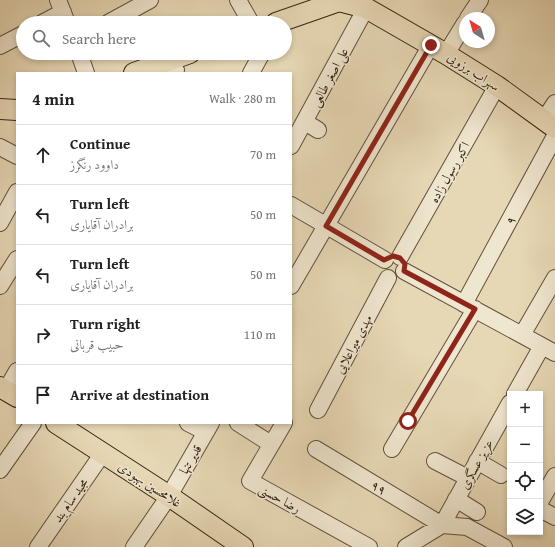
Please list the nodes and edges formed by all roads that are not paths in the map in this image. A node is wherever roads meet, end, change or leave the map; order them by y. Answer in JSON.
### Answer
{"nodes":[{"id":1,"x":150,"y":0,"type":"edge"},
{"id":2,"x":238,"y":0,"type":"edge"},
{"id":3,"x":340,"y":0,"type":"edge"},
{"id":4,"x":480,"y":0,"type":"edge"},
{"id":5,"x":366,"y":8,"type":"junction"},
{"id":6,"x":472,"y":12,"type":"edge"},
{"id":7,"x":121,"y":16,"type":"edge"},
{"id":8,"x":247,"y":16,"type":"edge"},
{"id":9,"x":292,"y":18,"type":"edge"},
{"id":10,"x":459,"y":30,"type":"edge"},
{"id":11,"x":16,"y":38,"type":"edge"},
{"id":12,"x":0,"y":46,"type":"edge"},
{"id":13,"x":439,"y":49,"type":"junction"},
{"id":14,"x":81,"y":60,"type":"edge"},
{"id":15,"x":170,"y":60,"type":"edge"},
{"id":16,"x":258,"y":60,"type":"edge"},
{"id":17,"x":86,"y":72,"type":"edge"},
{"id":18,"x":137,"y":72,"type":"edge"},
{"id":19,"x":252,"y":72,"type":"edge"},
{"id":20,"x":497,"y":86,"type":"junction"},
{"id":21,"x":555,"y":102,"type":"edge"},
{"id":22,"x":0,"y":109,"type":"edge"},
{"id":23,"x":16,"y":110,"type":"edge"},
{"id":24,"x":550,"y":124,"type":"edge"},
{"id":25,"x":555,"y":136,"type":"edge"},
{"id":26,"x":293,"y":138,"type":"edge"},
{"id":27,"x":0,"y":147,"type":"edge"},
{"id":28,"x":16,"y":155,"type":"edge"},
{"id":29,"x":16,"y":194,"type":"edge"},
{"id":30,"x":292,"y":206,"type":"edge"},
{"id":31,"x":0,"y":223,"type":"edge"},
{"id":32,"x":326,"y":226,"type":"junction"},
{"id":33,"x":16,"y":261,"type":"edge"},
{"id":34,"x":396,"y":263,"type":"junction"},
{"id":35,"x":555,"y":278,"type":"edge"},
{"id":36,"x":1,"y":284,"type":"edge"},
{"id":37,"x":292,"y":284,"type":"edge"},
{"id":38,"x":470,"y":307,"type":"junction"},
{"id":39,"x":522,"y":335,"type":"junction"},
{"id":40,"x":548,"y":349,"type":"edge"},
{"id":41,"x":16,"y":373,"type":"edge"},
{"id":42,"x":8,"y":391,"type":"edge"},
{"id":43,"x":519,"y":391,"type":"edge"},
{"id":44,"x":318,"y":410,"type":"dead end"},
{"id":45,"x":507,"y":410,"type":"edge"},
{"id":46,"x":31,"y":424,"type":"edge"},
{"id":47,"x":58,"y":424,"type":"edge"},
{"id":48,"x":192,"y":424,"type":"edge"},
{"id":49,"x":240,"y":424,"type":"edge"},
{"id":50,"x":283,"y":424,"type":"edge"},
{"id":51,"x":209,"y":428,"type":"edge"},
{"id":52,"x":271,"y":444,"type":"junction"},
{"id":53,"x":316,"y":449,"type":"dead end"},
{"id":54,"x":392,"y":449,"type":"dead end"},
{"id":55,"x":103,"y":453,"type":"junction"},
{"id":56,"x":435,"y":461,"type":"dead end"},
{"id":57,"x":477,"y":461,"type":"junction"},
{"id":58,"x":0,"y":470,"type":"edge"},
{"id":59,"x":501,"y":475,"type":"dead end"},
{"id":60,"x":555,"y":476,"type":"edge"},
{"id":61,"x":468,"y":478,"type":"junction"},
{"id":62,"x":169,"y":496,"type":"junction"},
{"id":63,"x":456,"y":499,"type":"junction"},
{"id":64,"x":542,"y":499,"type":"edge"},
{"id":65,"x":543,"y":510,"type":"edge"},
{"id":66,"x":477,"y":512,"type":"dead end"},
{"id":67,"x":555,"y":517,"type":"edge"},
{"id":68,"x":442,"y":525,"type":"junction"},
{"id":69,"x":38,"y":547,"type":"edge"},
{"id":70,"x":134,"y":547,"type":"edge"},
{"id":71,"x":243,"y":547,"type":"edge"},
{"id":72,"x":369,"y":547,"type":"edge"},
{"id":73,"x":406,"y":547,"type":"edge"},
{"id":74,"x":504,"y":547,"type":"edge"}],
"edges":[{"from":1,"to":7,"type":"street"},
{"from":2,"to":8,"type":"street"},
{"from":3,"to":5,"type":"main road","name":"سهراب برزویی"},
{"from":3,"to":9,"type":"main road","name":"سهراب برزویی"},
{"from":4,"to":6,"type":"street"},
{"from":5,"to":13,"type":"main road","name":"سهراب برزویی"},
{"from":5,"to":26,"type":"street","name":"علی اصغر طالعی"},
{"from":10,"to":13,"type":"street"},
{"from":11,"to":12,"type":"street"},
{"from":13,"to":20,"type":"main road","name":"سهراب برزویی"},
{"from":13,"to":32,"type":"street"},
{"from":14,"to":17,"type":"street"},
{"from":15,"to":18,"type":"main road"},
{"from":16,"to":19,"type":"street"},
{"from":20,"to":24,"type":"main road","name":"سهراب برزویی"},
{"from":20,"to":34,"type":"street","name":"اکبر رسول زاده"},
{"from":21,"to":24,"type":"street"},
{"from":22,"to":23,"type":"main road"},
{"from":25,"to":38,"type":"street","name":"۹"},
{"from":27,"to":28,"type":"street"},
{"from":29,"to":31,"type":"street"},
{"from":30,"to":32,"type":"street"},
{"from":32,"to":34,"type":"street"},
{"from":32,"to":37,"type":"street"},
{"from":33,"to":36,"type":"street"},
{"from":34,"to":38,"type":"street"},
{"from":34,"to":44,"type":"street","name":"مهدی میراعلایی"},
{"from":35,"to":39,"type":"street"},
{"from":38,"to":39,"type":"street"},
{"from":38,"to":54,"type":"street","name":"۹"},
{"from":39,"to":40,"type":"street"},
{"from":40,"to":43,"type":"street","name":"عزیز عسگری"},
{"from":41,"to":42,"type":"street"},
{"from":45,"to":57,"type":"street","name":"عزیز عسگری"},
{"from":46,"to":58,"type":"street"},
{"from":47,"to":55,"type":"main road","name":"غلامحسین بهبودی"},
{"from":48,"to":51,"type":"street"},
{"from":49,"to":52,"type":"street"},
{"from":50,"to":52,"type":"street","name":"رضا حسنی"},
{"from":51,"to":62,"type":"street","name":"قدیر تنها"},
{"from":52,"to":72,"type":"street","name":"رضا حسنی"},
{"from":53,"to":68,"type":"street","name":"۹۹"},
{"from":55,"to":62,"type":"main road","name":"غلامحسین بهبودی"},
{"from":55,"to":69,"type":"street","name":"مجید سام بند"},
{"from":56,"to":61,"type":"street"},
{"from":57,"to":59,"type":"street"},
{"from":57,"to":61,"type":"street","name":"عزیز عسگری"},
{"from":60,"to":64,"type":"street"},
{"from":61,"to":63,"type":"street","name":"عزیز عسگری"},
{"from":62,"to":70,"type":"street","name":"قدیر تنها"},
{"from":62,"to":71,"type":"main road","name":"غلامحسین بهبودی"},
{"from":63,"to":66,"type":"street"},
{"from":63,"to":68,"type":"street","name":"عزیز عسگری"},
{"from":65,"to":67,"type":"street"},
{"from":68,"to":73,"type":"street"},
{"from":68,"to":74,"type":"street"}]}
